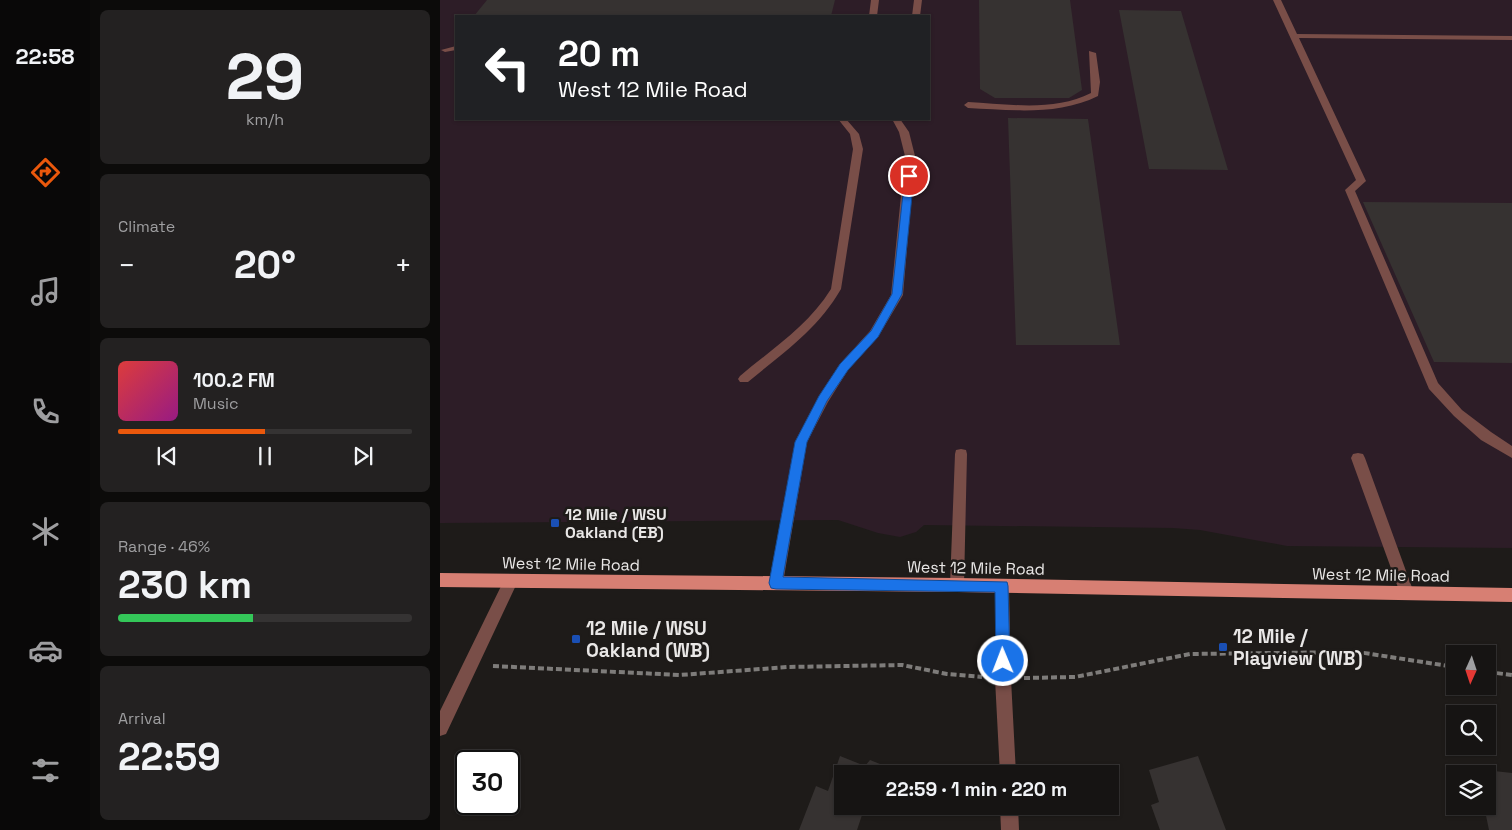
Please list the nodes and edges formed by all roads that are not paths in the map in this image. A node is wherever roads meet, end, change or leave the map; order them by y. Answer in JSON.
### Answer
{"nodes":[{"id":1,"x":876,"y":0,"type":"edge"},
{"id":2,"x":918,"y":0,"type":"edge"},
{"id":3,"x":1277,"y":0,"type":"edge"},
{"id":4,"x":873,"y":15,"type":"edge"},
{"id":5,"x":916,"y":15,"type":"edge"},
{"id":6,"x":1294,"y":36,"type":"junction"},
{"id":7,"x":1512,"y":38,"type":"edge"},
{"id":8,"x":455,"y":48,"type":"edge"},
{"id":9,"x":445,"y":50,"type":"dead end"},
{"id":10,"x":1092,"y":53,"type":"dead end"},
{"id":11,"x":968,"y":105,"type":"dead end"},
{"id":12,"x":843,"y":120,"type":"edge"},
{"id":13,"x":897,"y":120,"type":"edge"},
{"id":14,"x":744,"y":379,"type":"dead end"},
{"id":15,"x":1512,"y":452,"type":"edge"},
{"id":16,"x":961,"y":454,"type":"dead end"},
{"id":17,"x":1358,"y":458,"type":"dead end"},
{"id":18,"x":440,"y":580,"type":"edge"},
{"id":19,"x":511,"y":581,"type":"junction"},
{"id":20,"x":776,"y":583,"type":"junction"},
{"id":21,"x":958,"y":585,"type":"junction"},
{"id":22,"x":1002,"y":586,"type":"junction"},
{"id":23,"x":1406,"y":593,"type":"junction"},
{"id":24,"x":1512,"y":595,"type":"edge"},
{"id":25,"x":440,"y":728,"type":"edge"},
{"id":26,"x":1008,"y":765,"type":"edge"},
{"id":27,"x":1009,"y":815,"type":"edge"},
{"id":28,"x":1010,"y":830,"type":"edge"}],
"edges":[{"from":1,"to":4,"type":"street"},
{"from":2,"to":5,"type":"street"},
{"from":3,"to":6,"type":"street"},
{"from":6,"to":7,"type":"street"},
{"from":6,"to":15,"type":"street"},
{"from":8,"to":9,"type":"street"},
{"from":10,"to":11,"type":"street"},
{"from":12,"to":14,"type":"street"},
{"from":13,"to":20,"type":"street"},
{"from":16,"to":21,"type":"street"},
{"from":17,"to":23,"type":"street"},
{"from":18,"to":19,"type":"main road","name":"West 12 Mile Road"},
{"from":19,"to":20,"type":"main road","name":"West 12 Mile Road"},
{"from":19,"to":25,"type":"street"},
{"from":20,"to":21,"type":"main road","name":"West 12 Mile Road"},
{"from":21,"to":22,"type":"main road","name":"West 12 Mile Road"},
{"from":22,"to":23,"type":"main road","name":"West 12 Mile Road"},
{"from":22,"to":26,"type":"street"},
{"from":23,"to":24,"type":"main road","name":"West 12 Mile Road"},
{"from":27,"to":28,"type":"street"}]}
